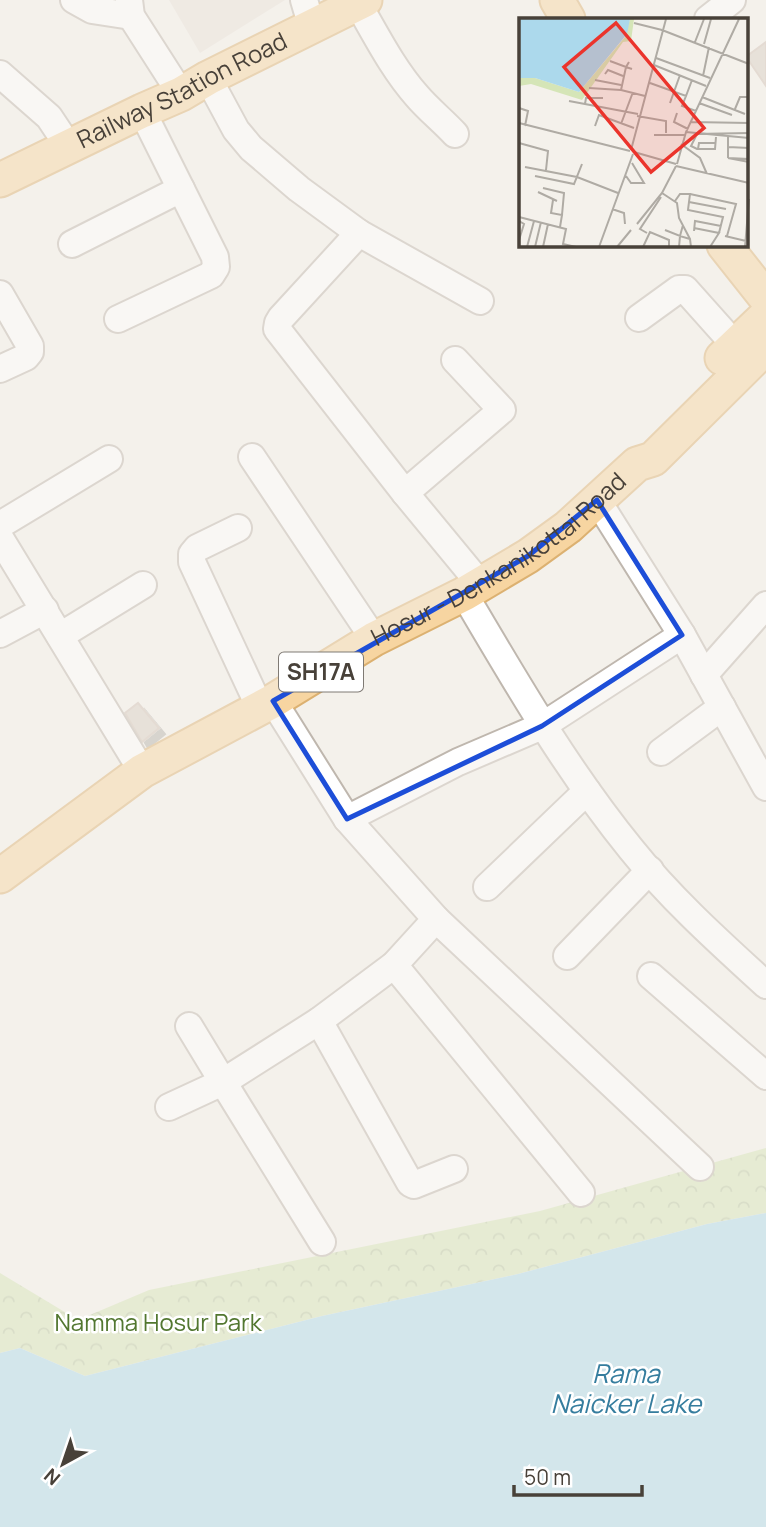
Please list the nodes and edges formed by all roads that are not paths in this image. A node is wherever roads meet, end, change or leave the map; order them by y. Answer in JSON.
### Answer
{"nodes":[{"id":1,"x":74,"y":0,"type":"edge"},
{"id":2,"x":557,"y":0,"type":"edge"},
{"id":3,"x":580,"y":0,"type":"edge"},
{"id":4,"x":732,"y":0,"type":"edge"},
{"id":5,"x":361,"y":2,"type":"edge"},
{"id":6,"x":130,"y":8,"type":"edge"},
{"id":7,"x":308,"y":13,"type":"edge"},
{"id":8,"x":568,"y":18,"type":"edge"},
{"id":9,"x":590,"y":18,"type":"edge"},
{"id":10,"x":709,"y":18,"type":"edge"},
{"id":11,"x":0,"y":74,"type":"edge"},
{"id":12,"x":195,"y":86,"type":"junction"},
{"id":13,"x":142,"y":111,"type":"junction"},
{"id":14,"x":456,"y":134,"type":"dead end"},
{"id":15,"x":69,"y":147,"type":"junction"},
{"id":16,"x":0,"y":180,"type":"edge"},
{"id":17,"x":181,"y":190,"type":"junction"},
{"id":18,"x":359,"y":233,"type":"junction"},
{"id":19,"x":748,"y":237,"type":"edge"},
{"id":20,"x":72,"y":244,"type":"dead end"},
{"id":21,"x":726,"y":247,"type":"edge"},
{"id":22,"x":766,"y":262,"type":"edge"},
{"id":23,"x":0,"y":295,"type":"edge"},
{"id":24,"x":766,"y":298,"type":"edge"},
{"id":25,"x":480,"y":301,"type":"dead end"},
{"id":26,"x":766,"y":306,"type":"edge"},
{"id":27,"x":766,"y":315,"type":"edge"},
{"id":28,"x":639,"y":318,"type":"dead end"},
{"id":29,"x":118,"y":319,"type":"dead end"},
{"id":30,"x":750,"y":346,"type":"edge"},
{"id":31,"x":455,"y":360,"type":"dead end"},
{"id":32,"x":0,"y":369,"type":"edge"},
{"id":33,"x":252,"y":457,"type":"dead end"},
{"id":34,"x":109,"y":458,"type":"dead end"},
{"id":35,"x":405,"y":493,"type":"junction"},
{"id":36,"x":597,"y":500,"type":"junction"},
{"id":37,"x":0,"y":525,"type":"edge"},
{"id":38,"x":238,"y":528,"type":"dead end"},
{"id":39,"x":0,"y":538,"type":"edge"},
{"id":40,"x":143,"y":584,"type":"dead end"},
{"id":41,"x":472,"y":590,"type":"junction"},
{"id":42,"x":766,"y":605,"type":"edge"},
{"id":43,"x":45,"y":610,"type":"junction"},
{"id":44,"x":0,"y":634,"type":"edge"},
{"id":45,"x":682,"y":635,"type":"junction"},
{"id":46,"x":60,"y":636,"type":"junction"},
{"id":47,"x":374,"y":639,"type":"junction"},
{"id":48,"x":704,"y":674,"type":"junction"},
{"id":49,"x":267,"y":704,"type":"junction"},
{"id":50,"x":722,"y":707,"type":"junction"},
{"id":51,"x":542,"y":726,"type":"junction"},
{"id":52,"x":661,"y":752,"type":"dead end"},
{"id":53,"x":142,"y":771,"type":"junction"},
{"id":54,"x":766,"y":787,"type":"edge"},
{"id":55,"x":587,"y":791,"type":"junction"},
{"id":56,"x":347,"y":819,"type":"junction"},
{"id":57,"x":650,"y":870,"type":"junction"},
{"id":58,"x":0,"y":876,"type":"edge"},
{"id":59,"x":487,"y":887,"type":"dead end"},
{"id":60,"x":436,"y":919,"type":"junction"},
{"id":61,"x":567,"y":956,"type":"dead end"},
{"id":62,"x":394,"y":965,"type":"junction"},
{"id":63,"x":651,"y":976,"type":"dead end"},
{"id":64,"x":766,"y":985,"type":"edge"},
{"id":65,"x":319,"y":1021,"type":"junction"},
{"id":66,"x":189,"y":1026,"type":"dead end"},
{"id":67,"x":766,"y":1076,"type":"edge"},
{"id":68,"x":223,"y":1082,"type":"junction"},
{"id":69,"x":169,"y":1107,"type":"dead end"},
{"id":70,"x":700,"y":1167,"type":"dead end"},
{"id":71,"x":454,"y":1169,"type":"dead end"},
{"id":72,"x":581,"y":1194,"type":"dead end"},
{"id":73,"x":322,"y":1242,"type":"dead end"}],
"edges":[{"from":1,"to":6,"type":"street"},
{"from":2,"to":8,"type":"main road"},
{"from":3,"to":9,"type":"main road"},
{"from":4,"to":10,"type":"street"},
{"from":5,"to":7,"type":"main road","name":"Railway Station Road"},
{"from":5,"to":14,"type":"street"},
{"from":6,"to":12,"type":"street"},
{"from":7,"to":12,"type":"main road","name":"Railway Station Road"},
{"from":11,"to":15,"type":"street"},
{"from":12,"to":13,"type":"main road","name":"Railway Station Road"},
{"from":12,"to":18,"type":"street"},
{"from":13,"to":15,"type":"main road","name":"Railway Station Road"},
{"from":13,"to":17,"type":"street"},
{"from":15,"to":16,"type":"main road","name":"Railway Station Road"},
{"from":17,"to":20,"type":"street"},
{"from":17,"to":29,"type":"street"},
{"from":18,"to":25,"type":"street"},
{"from":18,"to":35,"type":"street"},
{"from":19,"to":22,"type":"main road"},
{"from":21,"to":24,"type":"main road"},
{"from":23,"to":32,"type":"street"},
{"from":26,"to":27,"type":"main road","name":"Hosur - Denkanikottai Road","number":"SH17A"},
{"from":27,"to":30,"type":"main road","name":"Hosur - Denkanikottai Road","number":"SH17A"},
{"from":28,"to":30,"type":"street"},
{"from":30,"to":36,"type":"main road","name":"Hosur - Denkanikottai Road","number":"SH17A"},
{"from":31,"to":35,"type":"street"},
{"from":33,"to":47,"type":"street"},
{"from":34,"to":37,"type":"street"},
{"from":35,"to":41,"type":"street"},
{"from":36,"to":41,"type":"main road","name":"Hosur - Denkanikottai Road","number":"SH17A"},
{"from":36,"to":45,"type":"street"},
{"from":38,"to":49,"type":"street"},
{"from":39,"to":43,"type":"street"},
{"from":40,"to":46,"type":"street"},
{"from":41,"to":47,"type":"main road","name":"Hosur - Denkanikottai Road","number":"SH17A"},
{"from":41,"to":51,"type":"street"},
{"from":42,"to":48,"type":"street"},
{"from":43,"to":44,"type":"street"},
{"from":43,"to":46,"type":"street"},
{"from":45,"to":48,"type":"street"},
{"from":45,"to":51,"type":"street"},
{"from":46,"to":53,"type":"street"},
{"from":47,"to":49,"type":"main road","name":"Hosur - Denkanikottai Road","number":"SH17A"},
{"from":48,"to":50,"type":"street"},
{"from":49,"to":53,"type":"main road","name":"Hosur - Denkanikottai Road","number":"SH17A"},
{"from":49,"to":56,"type":"street"},
{"from":50,"to":52,"type":"street"},
{"from":50,"to":54,"type":"street"},
{"from":51,"to":55,"type":"street"},
{"from":51,"to":56,"type":"street"},
{"from":53,"to":58,"type":"main road","name":"Hosur - Denkanikottai Road","number":"SH17A"},
{"from":55,"to":57,"type":"street"},
{"from":55,"to":59,"type":"street"},
{"from":56,"to":60,"type":"street"},
{"from":57,"to":61,"type":"street"},
{"from":57,"to":64,"type":"street"},
{"from":60,"to":62,"type":"street"},
{"from":60,"to":70,"type":"street"},
{"from":62,"to":65,"type":"street"},
{"from":62,"to":72,"type":"street"},
{"from":63,"to":67,"type":"street"},
{"from":65,"to":68,"type":"street"},
{"from":65,"to":71,"type":"street"},
{"from":66,"to":68,"type":"street"},
{"from":68,"to":69,"type":"street"},
{"from":68,"to":73,"type":"street"}]}
